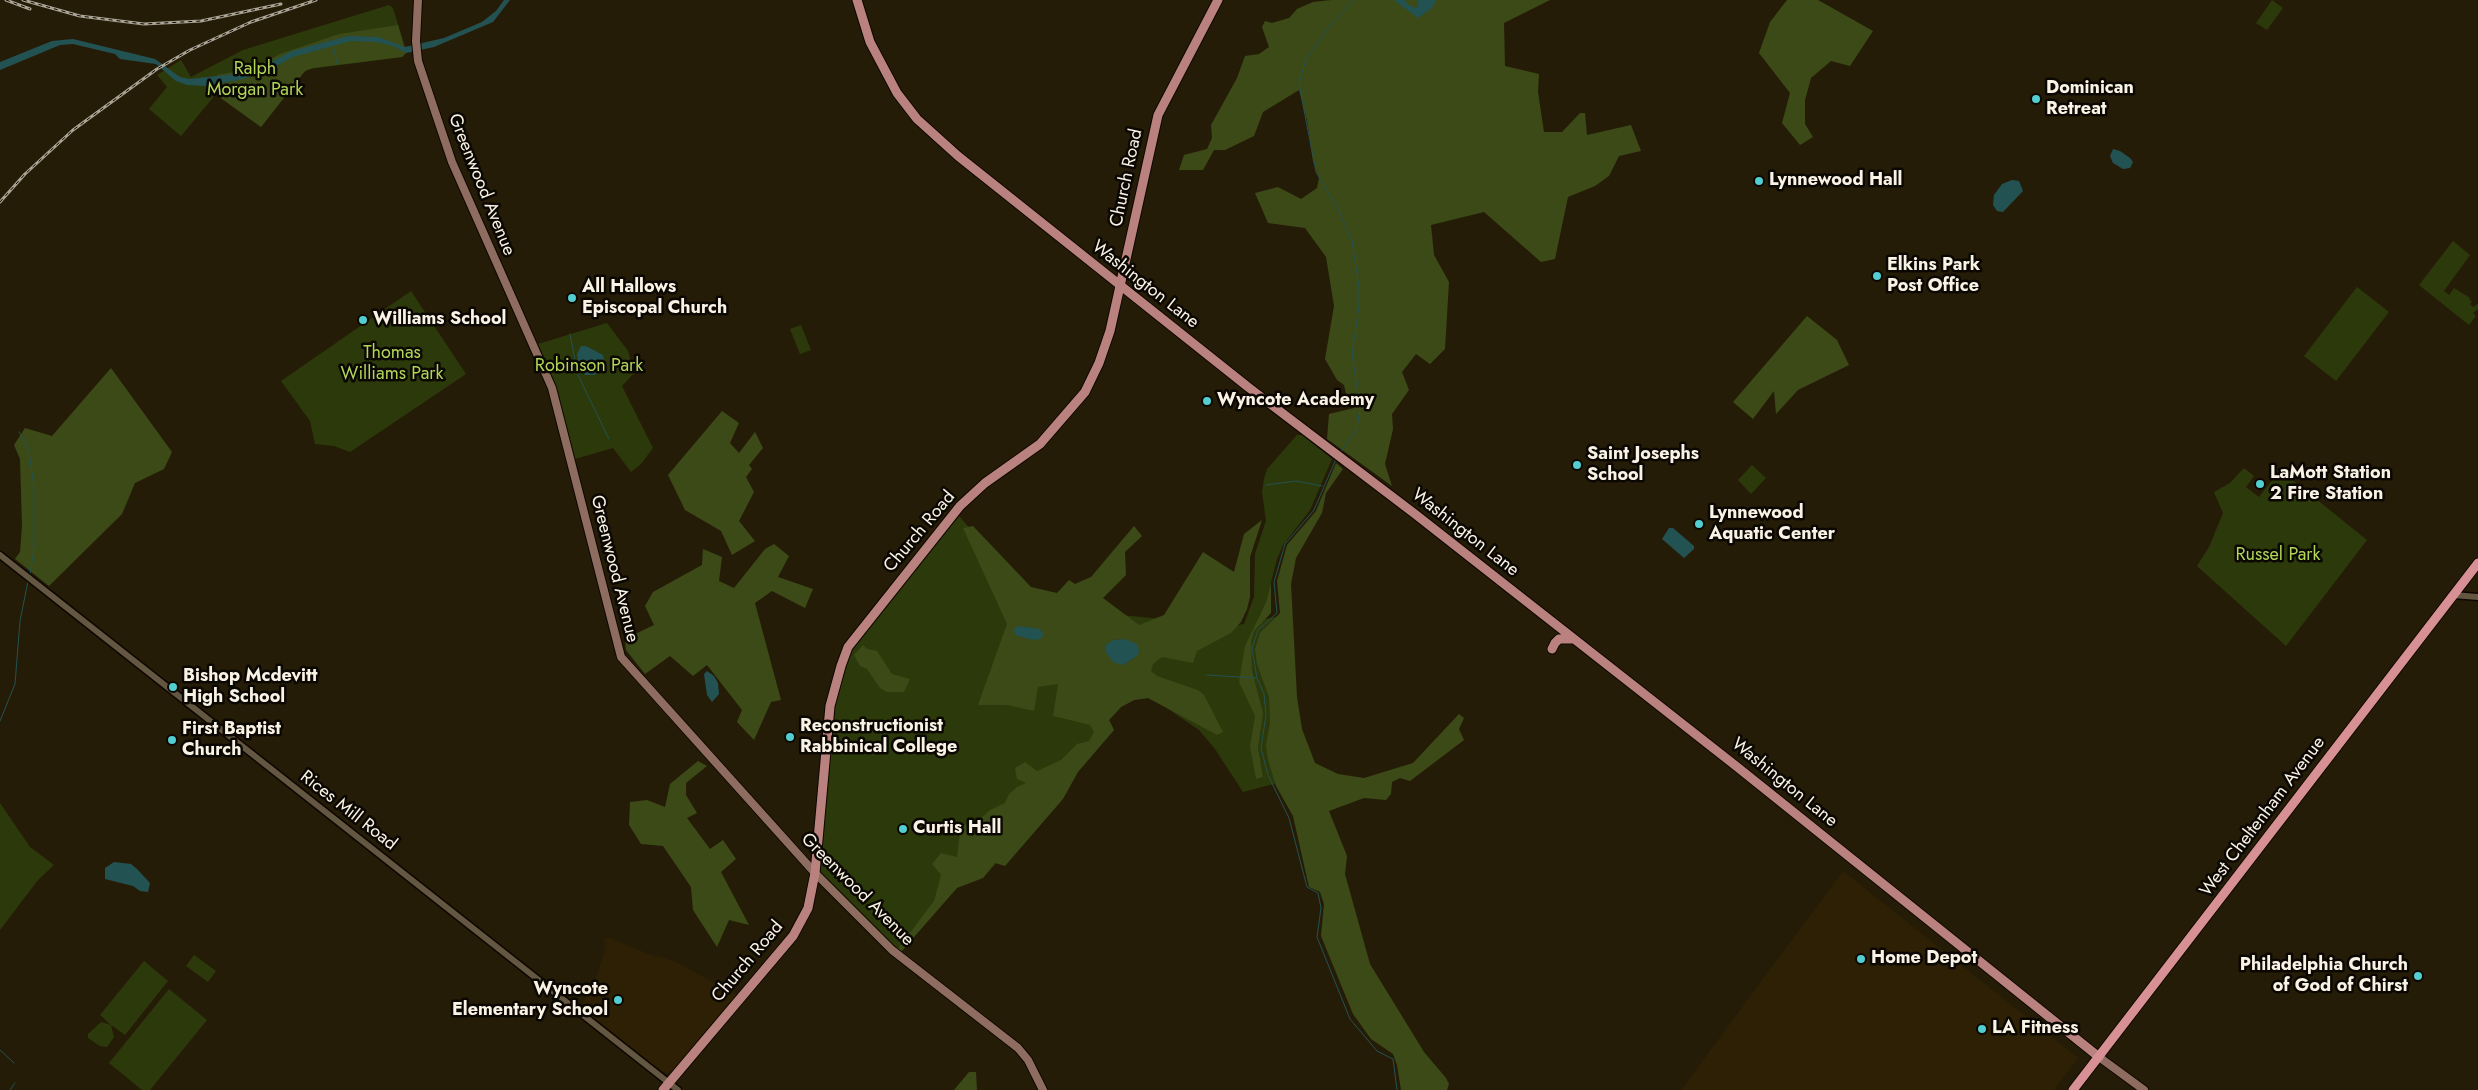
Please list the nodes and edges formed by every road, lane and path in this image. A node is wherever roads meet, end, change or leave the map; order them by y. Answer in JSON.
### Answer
{"nodes":[{"id":1,"x":418,"y":0,"type":"edge"},
{"id":2,"x":857,"y":0,"type":"edge"},
{"id":3,"x":1218,"y":0,"type":"edge"},
{"id":4,"x":1119,"y":285,"type":"junction"},
{"id":5,"x":0,"y":555,"type":"edge"},
{"id":6,"x":2478,"y":563,"type":"edge"},
{"id":7,"x":2453,"y":596,"type":"junction"},
{"id":8,"x":2478,"y":597,"type":"edge"},
{"id":9,"x":1574,"y":639,"type":"junction"},
{"id":10,"x":1552,"y":650,"type":"dead end"},
{"id":11,"x":815,"y":873,"type":"junction"},
{"id":12,"x":2099,"y":1057,"type":"junction"},
{"id":13,"x":666,"y":1086,"type":"edge"},
{"id":14,"x":678,"y":1090,"type":"edge"},
{"id":15,"x":1043,"y":1090,"type":"edge"},
{"id":16,"x":2073,"y":1090,"type":"edge"},
{"id":17,"x":2144,"y":1090,"type":"edge"}],
"edges":[{"from":1,"to":11,"type":"main road","name":"Greenwood Avenue"},
{"from":2,"to":4,"type":"main road","name":"Washington Lane"},
{"from":3,"to":4,"type":"main road","name":"Church Road"},
{"from":4,"to":9,"type":"main road","name":"Washington Lane"},
{"from":4,"to":11,"type":"main road","name":"Church Road"},
{"from":5,"to":13,"type":"street","name":"Rices Mill Road"},
{"from":6,"to":7,"type":"highway","name":"West Cheltenham Avenue"},
{"from":7,"to":8,"type":"street"},
{"from":7,"to":12,"type":"highway","name":"West Cheltenham Avenue"},
{"from":9,"to":10,"type":"main road"},
{"from":9,"to":12,"type":"main road","name":"Washington Lane"},
{"from":11,"to":13,"type":"main road","name":"Church Road"},
{"from":11,"to":15,"type":"main road","name":"Greenwood Avenue"},
{"from":12,"to":16,"type":"highway","name":"West Cheltenham Avenue"},
{"from":12,"to":17,"type":"main road"},
{"from":13,"to":14,"type":"street","name":"Rices Mill Road"}]}
